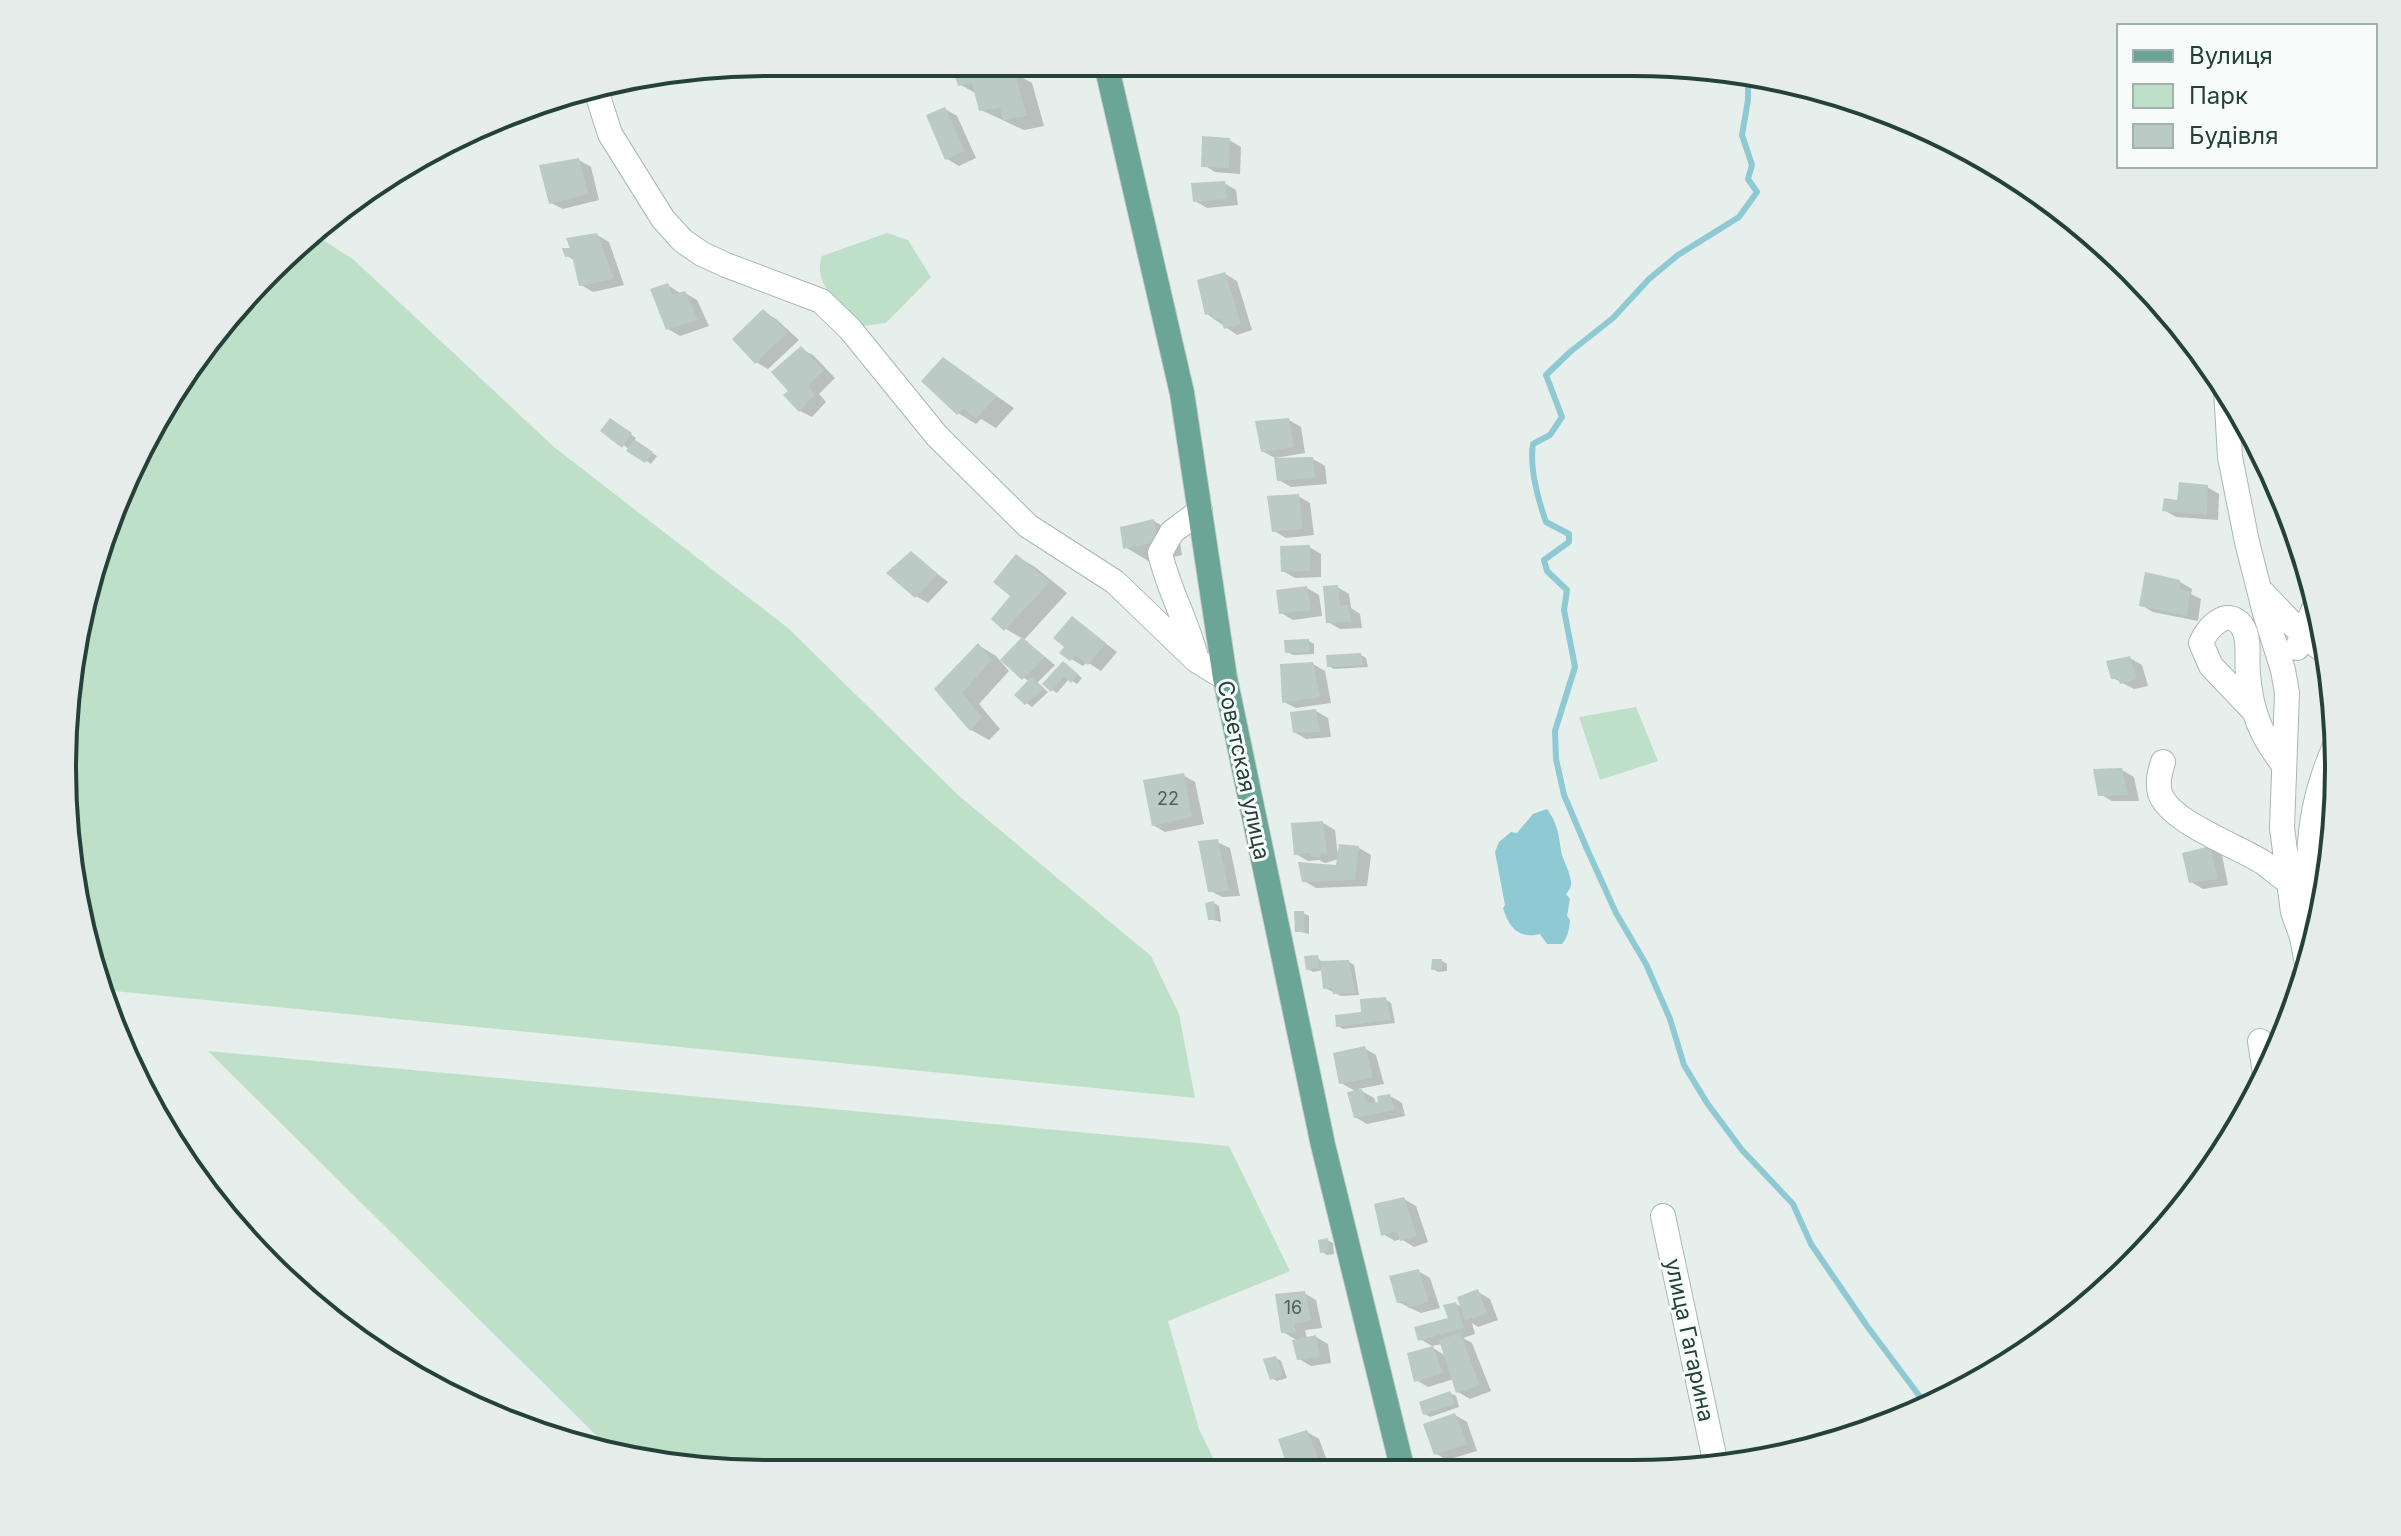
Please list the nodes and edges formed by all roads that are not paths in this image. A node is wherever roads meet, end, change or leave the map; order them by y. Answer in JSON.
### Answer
{"nodes":[{"id":1,"x":1109,"y":76,"type":"edge"},
{"id":2,"x":598,"y":98,"type":"edge"},
{"id":3,"x":2228,"y":415,"type":"edge"},
{"id":4,"x":1200,"y":511,"type":"junction"},
{"id":5,"x":1165,"y":574,"type":"junction"},
{"id":6,"x":2259,"y":588,"type":"junction"},
{"id":7,"x":1126,"y":592,"type":"junction"},
{"id":8,"x":2309,"y":621,"type":"edge"},
{"id":9,"x":2303,"y":635,"type":"junction"},
{"id":10,"x":2314,"y":643,"type":"edge"},
{"id":11,"x":1196,"y":660,"type":"junction"},
{"id":12,"x":1225,"y":678,"type":"junction"},
{"id":13,"x":2285,"y":680,"type":"junction"},
{"id":14,"x":2253,"y":710,"type":"dead end"},
{"id":15,"x":2163,"y":762,"type":"dead end"},
{"id":16,"x":2284,"y":765,"type":"junction"},
{"id":17,"x":2325,"y":773,"type":"edge"},
{"id":18,"x":2289,"y":882,"type":"junction"},
{"id":19,"x":2312,"y":900,"type":"edge"},
{"id":20,"x":2310,"y":905,"type":"junction"},
{"id":21,"x":2302,"y":937,"type":"junction"},
{"id":22,"x":2303,"y":940,"type":"edge"},
{"id":23,"x":2260,"y":1041,"type":"dead end"},
{"id":24,"x":2262,"y":1055,"type":"edge"},
{"id":25,"x":1663,"y":1216,"type":"dead end"},
{"id":26,"x":1714,"y":1455,"type":"edge"},
{"id":27,"x":1400,"y":1460,"type":"edge"}],
"edges":[{"from":1,"to":4,"type":"main road","name":"Советская улица"},
{"from":2,"to":7,"type":"street"},
{"from":3,"to":6,"type":"street"},
{"from":4,"to":5,"type":"street"},
{"from":4,"to":12,"type":"main road","name":"Советская улица"},
{"from":5,"to":7,"type":"street"},
{"from":5,"to":11,"type":"street"},
{"from":6,"to":9,"type":"street"},
{"from":6,"to":13,"type":"street"},
{"from":7,"to":11,"type":"street"},
{"from":8,"to":9,"type":"street"},
{"from":9,"to":10,"type":"street"},
{"from":9,"to":13,"type":"street"},
{"from":11,"to":12,"type":"street"},
{"from":12,"to":27,"type":"main road","name":"Советская улица"},
{"from":13,"to":16,"type":"street"},
{"from":14,"to":16,"type":"street"},
{"from":15,"to":18,"type":"street"},
{"from":16,"to":18,"type":"street"},
{"from":17,"to":20,"type":"street"},
{"from":18,"to":21,"type":"street"},
{"from":19,"to":20,"type":"street"},
{"from":20,"to":21,"type":"street"},
{"from":21,"to":22,"type":"street"},
{"from":23,"to":24,"type":"street"},
{"from":25,"to":26,"type":"street","name":"улица Гагарина"}]}
